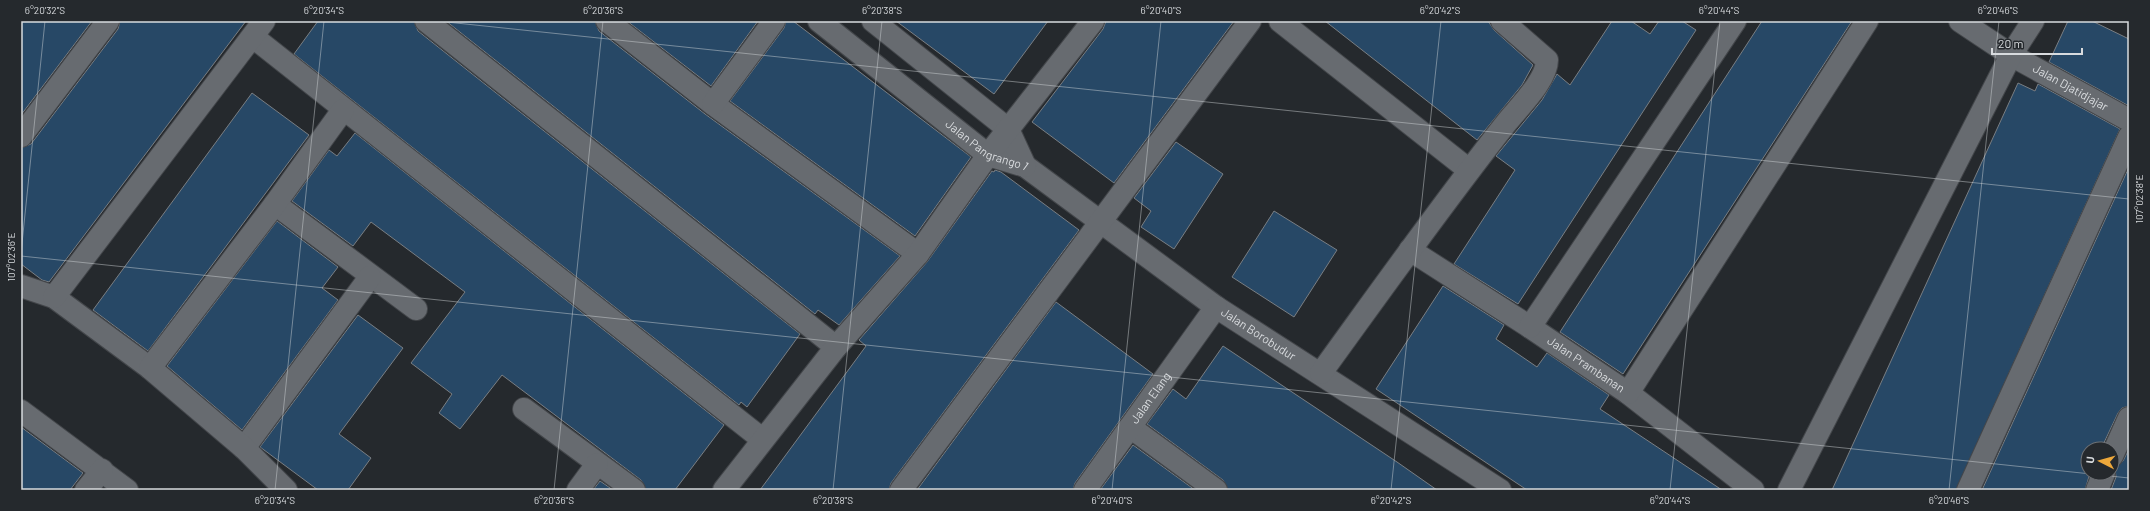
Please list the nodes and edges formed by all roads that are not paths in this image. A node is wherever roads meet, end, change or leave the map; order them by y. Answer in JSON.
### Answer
{"nodes":[{"id":1,"x":108,"y":21,"type":"edge"},
{"id":2,"x":426,"y":21,"type":"edge"},
{"id":3,"x":607,"y":21,"type":"edge"},
{"id":4,"x":774,"y":21,"type":"edge"},
{"id":5,"x":819,"y":21,"type":"edge"},
{"id":6,"x":873,"y":21,"type":"edge"},
{"id":7,"x":1093,"y":21,"type":"edge"},
{"id":8,"x":1250,"y":21,"type":"edge"},
{"id":9,"x":1280,"y":21,"type":"edge"},
{"id":10,"x":1502,"y":21,"type":"edge"},
{"id":11,"x":1735,"y":21,"type":"edge"},
{"id":12,"x":1867,"y":21,"type":"edge"},
{"id":13,"x":1960,"y":21,"type":"edge"},
{"id":14,"x":2034,"y":21,"type":"edge"},
{"id":15,"x":259,"y":29,"type":"edge"},
{"id":16,"x":2011,"y":55,"type":"junction"},
{"id":17,"x":713,"y":104,"type":"junction"},
{"id":18,"x":343,"y":110,"type":"junction"},
{"id":19,"x":2129,"y":120,"type":"edge"},
{"id":20,"x":1008,"y":129,"type":"junction"},
{"id":21,"x":21,"y":136,"type":"edge"},
{"id":22,"x":2129,"y":137,"type":"edge"},
{"id":23,"x":988,"y":155,"type":"junction"},
{"id":24,"x":1025,"y":166,"type":"junction"},
{"id":25,"x":1469,"y":170,"type":"junction"},
{"id":26,"x":275,"y":204,"type":"junction"},
{"id":27,"x":1100,"y":223,"type":"junction"},
{"id":28,"x":1410,"y":250,"type":"junction"},
{"id":29,"x":918,"y":254,"type":"junction"},
{"id":30,"x":370,"y":277,"type":"junction"},
{"id":31,"x":21,"y":286,"type":"edge"},
{"id":32,"x":54,"y":297,"type":"junction"},
{"id":33,"x":1216,"y":307,"type":"junction"},
{"id":34,"x":416,"y":309,"type":"dead end"},
{"id":35,"x":1530,"y":327,"type":"junction"},
{"id":36,"x":836,"y":347,"type":"junction"},
{"id":37,"x":150,"y":368,"type":"junction"},
{"id":38,"x":1321,"y":373,"type":"junction"},
{"id":39,"x":1628,"y":393,"type":"junction"},
{"id":40,"x":524,"y":408,"type":"dead end"},
{"id":41,"x":21,"y":411,"type":"edge"},
{"id":42,"x":2129,"y":418,"type":"edge"},
{"id":43,"x":1130,"y":427,"type":"junction"},
{"id":44,"x":762,"y":439,"type":"junction"},
{"id":45,"x":2119,"y":441,"type":"edge"},
{"id":46,"x":244,"y":448,"type":"junction"},
{"id":47,"x":597,"y":464,"type":"junction"},
{"id":48,"x":102,"y":470,"type":"junction"},
{"id":49,"x":86,"y":490,"type":"edge"},
{"id":50,"x":127,"y":490,"type":"edge"},
{"id":51,"x":286,"y":490,"type":"edge"},
{"id":52,"x":578,"y":490,"type":"edge"},
{"id":53,"x":634,"y":490,"type":"edge"},
{"id":54,"x":724,"y":490,"type":"edge"},
{"id":55,"x":901,"y":490,"type":"edge"},
{"id":56,"x":1085,"y":490,"type":"edge"},
{"id":57,"x":1216,"y":490,"type":"edge"},
{"id":58,"x":1500,"y":490,"type":"edge"},
{"id":59,"x":1753,"y":490,"type":"edge"},
{"id":60,"x":1789,"y":490,"type":"edge"},
{"id":61,"x":1968,"y":490,"type":"edge"}],
"edges":[{"from":1,"to":21,"type":"street"},
{"from":2,"to":36,"type":"street"},
{"from":3,"to":17,"type":"street"},
{"from":4,"to":17,"type":"street"},
{"from":5,"to":23,"type":"street","name":"Jalan Pangrango 1"},
{"from":6,"to":20,"type":"street","name":"Jalan Pangrango 1"},
{"from":7,"to":20,"type":"street"},
{"from":8,"to":27,"type":"street"},
{"from":9,"to":25,"type":"street"},
{"from":10,"to":25,"type":"street"},
{"from":11,"to":35,"type":"street"},
{"from":12,"to":39,"type":"street"},
{"from":13,"to":16,"type":"street","name":"Jalan Djatidjajar"},
{"from":14,"to":16,"type":"street"},
{"from":15,"to":18,"type":"street"},
{"from":15,"to":32,"type":"street"},
{"from":16,"to":19,"type":"street","name":"Jalan Djatidjajar"},
{"from":16,"to":60,"type":"street"},
{"from":17,"to":29,"type":"street"},
{"from":18,"to":26,"type":"street"},
{"from":18,"to":44,"type":"street"},
{"from":20,"to":23,"type":"street"},
{"from":20,"to":24,"type":"street","name":"Jalan Pangrango 1"},
{"from":22,"to":61,"type":"street"},
{"from":23,"to":24,"type":"street","name":"Jalan Pangrango 1"},
{"from":23,"to":29,"type":"street"},
{"from":24,"to":27,"type":"street","name":"Jalan Borobudur"},
{"from":25,"to":28,"type":"street"},
{"from":26,"to":30,"type":"street"},
{"from":26,"to":37,"type":"street"},
{"from":27,"to":33,"type":"street","name":"Jalan Borobudur"},
{"from":27,"to":55,"type":"street"},
{"from":28,"to":35,"type":"street","name":"Jalan Prambanan"},
{"from":28,"to":38,"type":"street"},
{"from":29,"to":36,"type":"street"},
{"from":30,"to":34,"type":"street"},
{"from":30,"to":46,"type":"street"},
{"from":31,"to":32,"type":"street"},
{"from":32,"to":37,"type":"street"},
{"from":33,"to":38,"type":"street","name":"Jalan Borobudur"},
{"from":33,"to":43,"type":"street","name":"Jalan Elang"},
{"from":35,"to":39,"type":"street","name":"Jalan Prambanan"},
{"from":36,"to":44,"type":"street"},
{"from":37,"to":46,"type":"street"},
{"from":38,"to":58,"type":"street","name":"Jalan Borobudur"},
{"from":39,"to":59,"type":"street","name":"Jalan Prambanan"},
{"from":40,"to":47,"type":"street"},
{"from":41,"to":48,"type":"street"},
{"from":42,"to":45,"type":"street"},
{"from":43,"to":56,"type":"street","name":"Jalan Elang"},
{"from":43,"to":57,"type":"street"},
{"from":44,"to":54,"type":"street"},
{"from":46,"to":51,"type":"street"},
{"from":47,"to":52,"type":"street"},
{"from":47,"to":53,"type":"street"},
{"from":48,"to":49,"type":"street"},
{"from":48,"to":50,"type":"street"}]}
